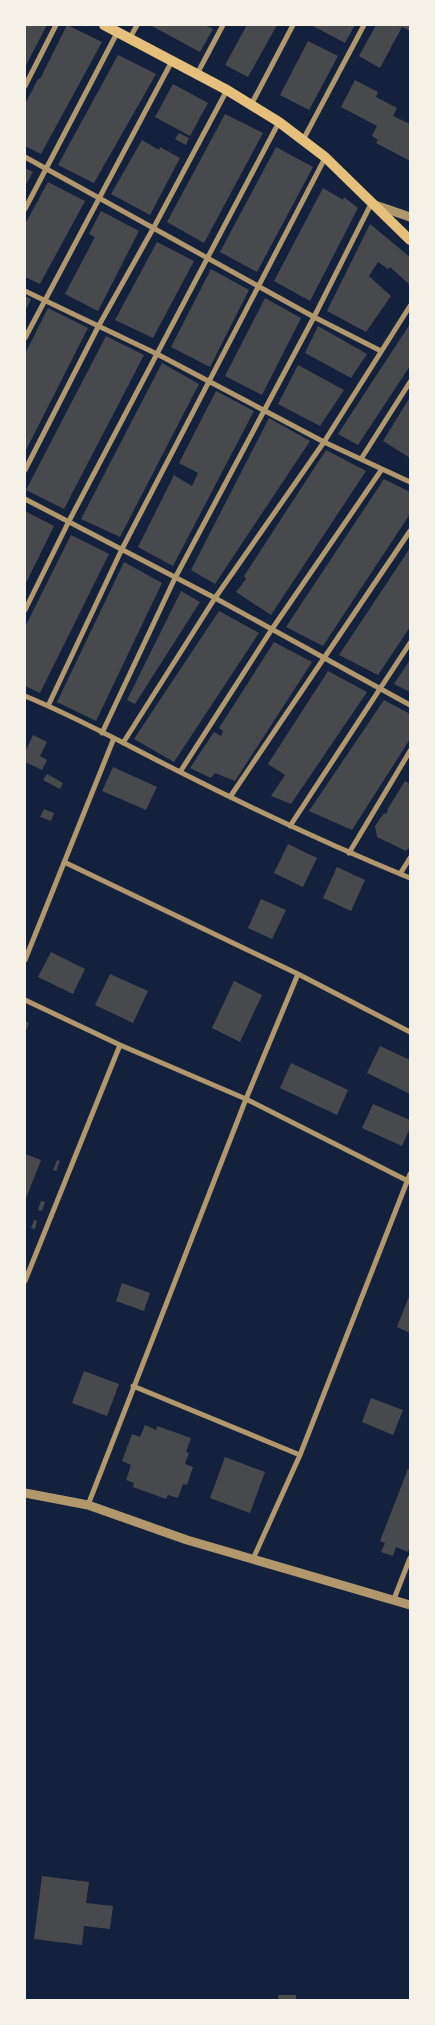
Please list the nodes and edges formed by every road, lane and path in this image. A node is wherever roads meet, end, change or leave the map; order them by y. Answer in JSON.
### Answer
{"nodes":[{"id":1,"x":56,"y":25,"type":"edge"},
{"id":2,"x":104,"y":25,"type":"edge"},
{"id":3,"x":137,"y":25,"type":"edge"},
{"id":4,"x":223,"y":25,"type":"edge"},
{"id":5,"x":293,"y":25,"type":"edge"},
{"id":6,"x":364,"y":25,"type":"edge"},
{"id":7,"x":117,"y":32,"type":"junction"},
{"id":8,"x":129,"y":39,"type":"junction"},
{"id":9,"x":172,"y":61,"type":"junction"},
{"id":10,"x":197,"y":74,"type":"junction"},
{"id":11,"x":25,"y":86,"type":"edge"},
{"id":12,"x":227,"y":90,"type":"junction"},
{"id":13,"x":251,"y":106,"type":"junction"},
{"id":14,"x":279,"y":122,"type":"junction"},
{"id":15,"x":302,"y":140,"type":"junction"},
{"id":16,"x":25,"y":156,"type":"edge"},
{"id":17,"x":325,"y":157,"type":"junction"},
{"id":18,"x":45,"y":168,"type":"junction"},
{"id":19,"x":99,"y":197,"type":"junction"},
{"id":20,"x":371,"y":204,"type":"junction"},
{"id":21,"x":25,"y":209,"type":"edge"},
{"id":22,"x":409,"y":215,"type":"edge"},
{"id":23,"x":154,"y":227,"type":"junction"},
{"id":24,"x":410,"y":240,"type":"edge"},
{"id":25,"x":207,"y":256,"type":"junction"},
{"id":26,"x":260,"y":286,"type":"junction"},
{"id":27,"x":25,"y":291,"type":"edge"},
{"id":28,"x":44,"y":300,"type":"junction"},
{"id":29,"x":410,"y":306,"type":"edge"},
{"id":30,"x":314,"y":317,"type":"junction"},
{"id":31,"x":98,"y":327,"type":"junction"},
{"id":32,"x":25,"y":338,"type":"edge"},
{"id":33,"x":381,"y":351,"type":"junction"},
{"id":34,"x":157,"y":354,"type":"junction"},
{"id":35,"x":210,"y":382,"type":"junction"},
{"id":36,"x":410,"y":382,"type":"edge"},
{"id":37,"x":265,"y":410,"type":"junction"},
{"id":38,"x":324,"y":442,"type":"junction"},
{"id":39,"x":361,"y":459,"type":"junction"},
{"id":40,"x":382,"y":469,"type":"junction"},
{"id":41,"x":25,"y":470,"type":"edge"},
{"id":42,"x":410,"y":482,"type":"edge"},
{"id":43,"x":25,"y":499,"type":"edge"},
{"id":44,"x":69,"y":522,"type":"junction"},
{"id":45,"x":410,"y":532,"type":"edge"},
{"id":46,"x":122,"y":549,"type":"junction"},
{"id":47,"x":175,"y":578,"type":"junction"},
{"id":48,"x":216,"y":598,"type":"junction"},
{"id":49,"x":25,"y":610,"type":"edge"},
{"id":50,"x":272,"y":629,"type":"junction"},
{"id":51,"x":410,"y":642,"type":"edge"},
{"id":52,"x":324,"y":658,"type":"junction"},
{"id":53,"x":380,"y":689,"type":"junction"},
{"id":54,"x":25,"y":696,"type":"edge"},
{"id":55,"x":410,"y":704,"type":"edge"},
{"id":56,"x":48,"y":706,"type":"junction"},
{"id":57,"x":102,"y":733,"type":"junction"},
{"id":58,"x":114,"y":738,"type":"junction"},
{"id":59,"x":123,"y":743,"type":"junction"},
{"id":60,"x":410,"y":751,"type":"edge"},
{"id":61,"x":180,"y":772,"type":"junction"},
{"id":62,"x":230,"y":797,"type":"junction"},
{"id":63,"x":290,"y":826,"type":"junction"},
{"id":64,"x":349,"y":853,"type":"junction"},
{"id":65,"x":410,"y":858,"type":"edge"},
{"id":66,"x":64,"y":862,"type":"junction"},
{"id":67,"x":400,"y":874,"type":"junction"},
{"id":68,"x":410,"y":878,"type":"edge"},
{"id":69,"x":25,"y":960,"type":"edge"},
{"id":70,"x":298,"y":974,"type":"junction"},
{"id":71,"x":25,"y":1000,"type":"edge"},
{"id":72,"x":410,"y":1032,"type":"edge"},
{"id":73,"x":120,"y":1044,"type":"junction"},
{"id":74,"x":246,"y":1099,"type":"junction"},
{"id":75,"x":410,"y":1174,"type":"edge"},
{"id":76,"x":409,"y":1181,"type":"edge"},
{"id":77,"x":25,"y":1280,"type":"edge"},
{"id":78,"x":133,"y":1386,"type":"junction"},
{"id":79,"x":300,"y":1455,"type":"junction"},
{"id":80,"x":25,"y":1493,"type":"edge"},
{"id":81,"x":88,"y":1505,"type":"junction"},
{"id":82,"x":410,"y":1558,"type":"edge"},
{"id":83,"x":253,"y":1559,"type":"junction"},
{"id":84,"x":394,"y":1600,"type":"junction"},
{"id":85,"x":410,"y":1605,"type":"edge"}],
"edges":[{"from":1,"to":11,"type":"street"},
{"from":2,"to":7,"type":"main road"},
{"from":3,"to":8,"type":"street"},
{"from":4,"to":10,"type":"street"},
{"from":5,"to":13,"type":"street"},
{"from":6,"to":15,"type":"street"},
{"from":7,"to":8,"type":"main road"},
{"from":7,"to":18,"type":"street"},
{"from":8,"to":9,"type":"main road"},
{"from":9,"to":10,"type":"main road"},
{"from":9,"to":19,"type":"street"},
{"from":10,"to":12,"type":"main road"},
{"from":12,"to":13,"type":"main road"},
{"from":12,"to":23,"type":"street"},
{"from":13,"to":14,"type":"main road"},
{"from":14,"to":15,"type":"main road"},
{"from":14,"to":25,"type":"street"},
{"from":15,"to":17,"type":"main road"},
{"from":16,"to":18,"type":"street"},
{"from":17,"to":20,"type":"main road"},
{"from":17,"to":26,"type":"street"},
{"from":18,"to":19,"type":"street"},
{"from":18,"to":21,"type":"street"},
{"from":19,"to":23,"type":"street"},
{"from":19,"to":28,"type":"street"},
{"from":20,"to":22,"type":"street"},
{"from":20,"to":24,"type":"main road"},
{"from":20,"to":30,"type":"street"},
{"from":23,"to":25,"type":"street"},
{"from":23,"to":31,"type":"street"},
{"from":25,"to":26,"type":"street"},
{"from":25,"to":34,"type":"street"},
{"from":26,"to":30,"type":"street"},
{"from":26,"to":35,"type":"street"},
{"from":27,"to":28,"type":"street"},
{"from":28,"to":31,"type":"street"},
{"from":28,"to":32,"type":"street"},
{"from":29,"to":33,"type":"street"},
{"from":30,"to":33,"type":"street"},
{"from":30,"to":37,"type":"street"},
{"from":31,"to":34,"type":"street"},
{"from":31,"to":41,"type":"street"},
{"from":33,"to":38,"type":"street"},
{"from":34,"to":35,"type":"street"},
{"from":34,"to":44,"type":"street"},
{"from":35,"to":37,"type":"street"},
{"from":35,"to":46,"type":"street"},
{"from":36,"to":39,"type":"street"},
{"from":37,"to":38,"type":"street"},
{"from":37,"to":47,"type":"street"},
{"from":38,"to":39,"type":"street"},
{"from":38,"to":48,"type":"street"},
{"from":39,"to":40,"type":"street"},
{"from":40,"to":42,"type":"street"},
{"from":40,"to":50,"type":"street"},
{"from":43,"to":44,"type":"street"},
{"from":44,"to":46,"type":"street"},
{"from":44,"to":49,"type":"street"},
{"from":45,"to":52,"type":"street"},
{"from":46,"to":47,"type":"street"},
{"from":46,"to":56,"type":"street"},
{"from":47,"to":48,"type":"street"},
{"from":47,"to":57,"type":"street"},
{"from":48,"to":50,"type":"street"},
{"from":48,"to":59,"type":"street"},
{"from":50,"to":52,"type":"street"},
{"from":50,"to":61,"type":"street"},
{"from":51,"to":53,"type":"street"},
{"from":52,"to":53,"type":"street"},
{"from":52,"to":62,"type":"street"},
{"from":53,"to":55,"type":"street"},
{"from":53,"to":63,"type":"street"},
{"from":54,"to":56,"type":"street"},
{"from":56,"to":57,"type":"street"},
{"from":57,"to":58,"type":"street"},
{"from":58,"to":59,"type":"street"},
{"from":58,"to":66,"type":"street"},
{"from":59,"to":61,"type":"street"},
{"from":60,"to":64,"type":"street"},
{"from":61,"to":62,"type":"street"},
{"from":62,"to":63,"type":"street"},
{"from":63,"to":64,"type":"street"},
{"from":64,"to":67,"type":"street"},
{"from":65,"to":67,"type":"street"},
{"from":66,"to":69,"type":"street"},
{"from":66,"to":70,"type":"street"},
{"from":67,"to":68,"type":"street"},
{"from":70,"to":72,"type":"street"},
{"from":70,"to":74,"type":"street"},
{"from":71,"to":73,"type":"street"},
{"from":73,"to":74,"type":"street"},
{"from":73,"to":77,"type":"street"},
{"from":74,"to":76,"type":"street"},
{"from":74,"to":78,"type":"street"},
{"from":75,"to":76,"type":"street"},
{"from":76,"to":79,"type":"street"},
{"from":78,"to":79,"type":"street"},
{"from":78,"to":81,"type":"street"},
{"from":79,"to":83,"type":"street"},
{"from":80,"to":81,"type":"street"},
{"from":81,"to":83,"type":"street"},
{"from":82,"to":84,"type":"street"},
{"from":83,"to":84,"type":"street"},
{"from":84,"to":85,"type":"street"}]}
